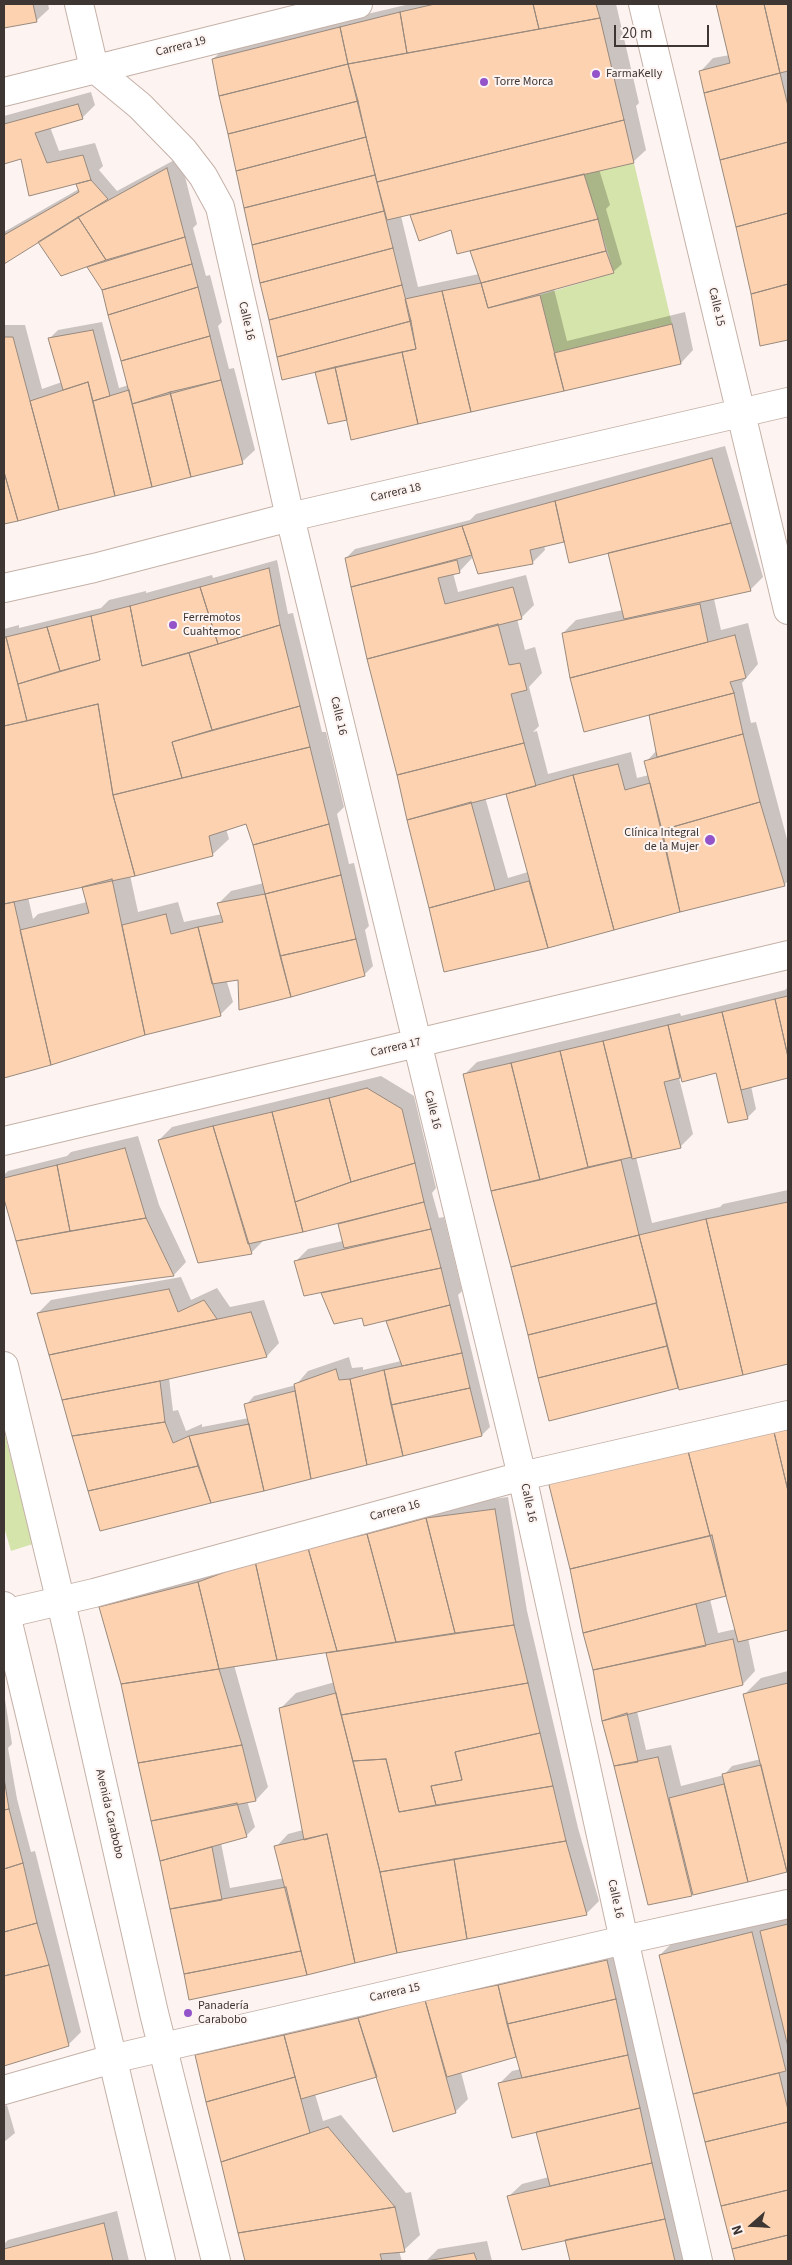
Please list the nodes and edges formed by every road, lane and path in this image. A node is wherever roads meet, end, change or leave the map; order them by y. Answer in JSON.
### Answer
{"nodes":[{"id":1,"x":79,"y":4,"type":"edge"},
{"id":2,"x":358,"y":4,"type":"edge"},
{"id":3,"x":643,"y":4,"type":"edge"},
{"id":4,"x":94,"y":68,"type":"junction"},
{"id":5,"x":4,"y":92,"type":"edge"},
{"id":6,"x":788,"y":402,"type":"edge"},
{"id":7,"x":741,"y":413,"type":"junction"},
{"id":8,"x":290,"y":517,"type":"junction"},
{"id":9,"x":4,"y":588,"type":"edge"},
{"id":10,"x":788,"y":610,"type":"edge"},
{"id":11,"x":788,"y":956,"type":"edge"},
{"id":12,"x":416,"y":1043,"type":"junction"},
{"id":13,"x":4,"y":1141,"type":"edge"},
{"id":14,"x":4,"y":1366,"type":"edge"},
{"id":15,"x":788,"y":1415,"type":"edge"},
{"id":16,"x":522,"y":1476,"type":"junction"},
{"id":17,"x":61,"y":1600,"type":"junction"},
{"id":18,"x":4,"y":1611,"type":"edge"},
{"id":19,"x":788,"y":1904,"type":"edge"},
{"id":20,"x":624,"y":1940,"type":"junction"},
{"id":21,"x":164,"y":2048,"type":"junction"},
{"id":22,"x":112,"y":2058,"type":"junction"},
{"id":23,"x":4,"y":2090,"type":"edge"},
{"id":24,"x":161,"y":2261,"type":"edge"},
{"id":25,"x":216,"y":2261,"type":"edge"},
{"id":26,"x":698,"y":2261,"type":"edge"}],
"edges":[{"from":1,"to":4,"type":"street"},
{"from":2,"to":4,"type":"street","name":"Carrera 19"},
{"from":3,"to":7,"type":"street","name":"Calle 15"},
{"from":4,"to":5,"type":"street","name":"Carrera 19"},
{"from":4,"to":8,"type":"street","name":"Calle 16"},
{"from":6,"to":7,"type":"street","name":"Carrera 18"},
{"from":7,"to":8,"type":"street","name":"Carrera 18"},
{"from":7,"to":10,"type":"street","name":"Calle 15"},
{"from":8,"to":9,"type":"street","name":"Carrera 18"},
{"from":8,"to":12,"type":"street","name":"Calle 16"},
{"from":11,"to":12,"type":"street","name":"Carrera 17"},
{"from":12,"to":13,"type":"street","name":"Carrera 17"},
{"from":12,"to":16,"type":"street","name":"Calle 16"},
{"from":14,"to":17,"type":"street","name":"Avenida Carabobo"},
{"from":15,"to":16,"type":"street","name":"Carrera 16"},
{"from":16,"to":17,"type":"street","name":"Carrera 16"},
{"from":16,"to":20,"type":"street","name":"Calle 16"},
{"from":17,"to":18,"type":"street","name":"Carrera 16"},
{"from":17,"to":21,"type":"street","name":"Avenida Carabobo"},
{"from":18,"to":22,"type":"street"},
{"from":19,"to":20,"type":"street","name":"Carrera 15"},
{"from":20,"to":21,"type":"street","name":"Carrera 15"},
{"from":20,"to":26,"type":"street","name":"Calle 16"},
{"from":21,"to":22,"type":"street","name":"Carrera 15"},
{"from":21,"to":25,"type":"street","name":"Avenida Carabobo"},
{"from":22,"to":23,"type":"street","name":"Carrera 15"},
{"from":22,"to":24,"type":"street"}]}
